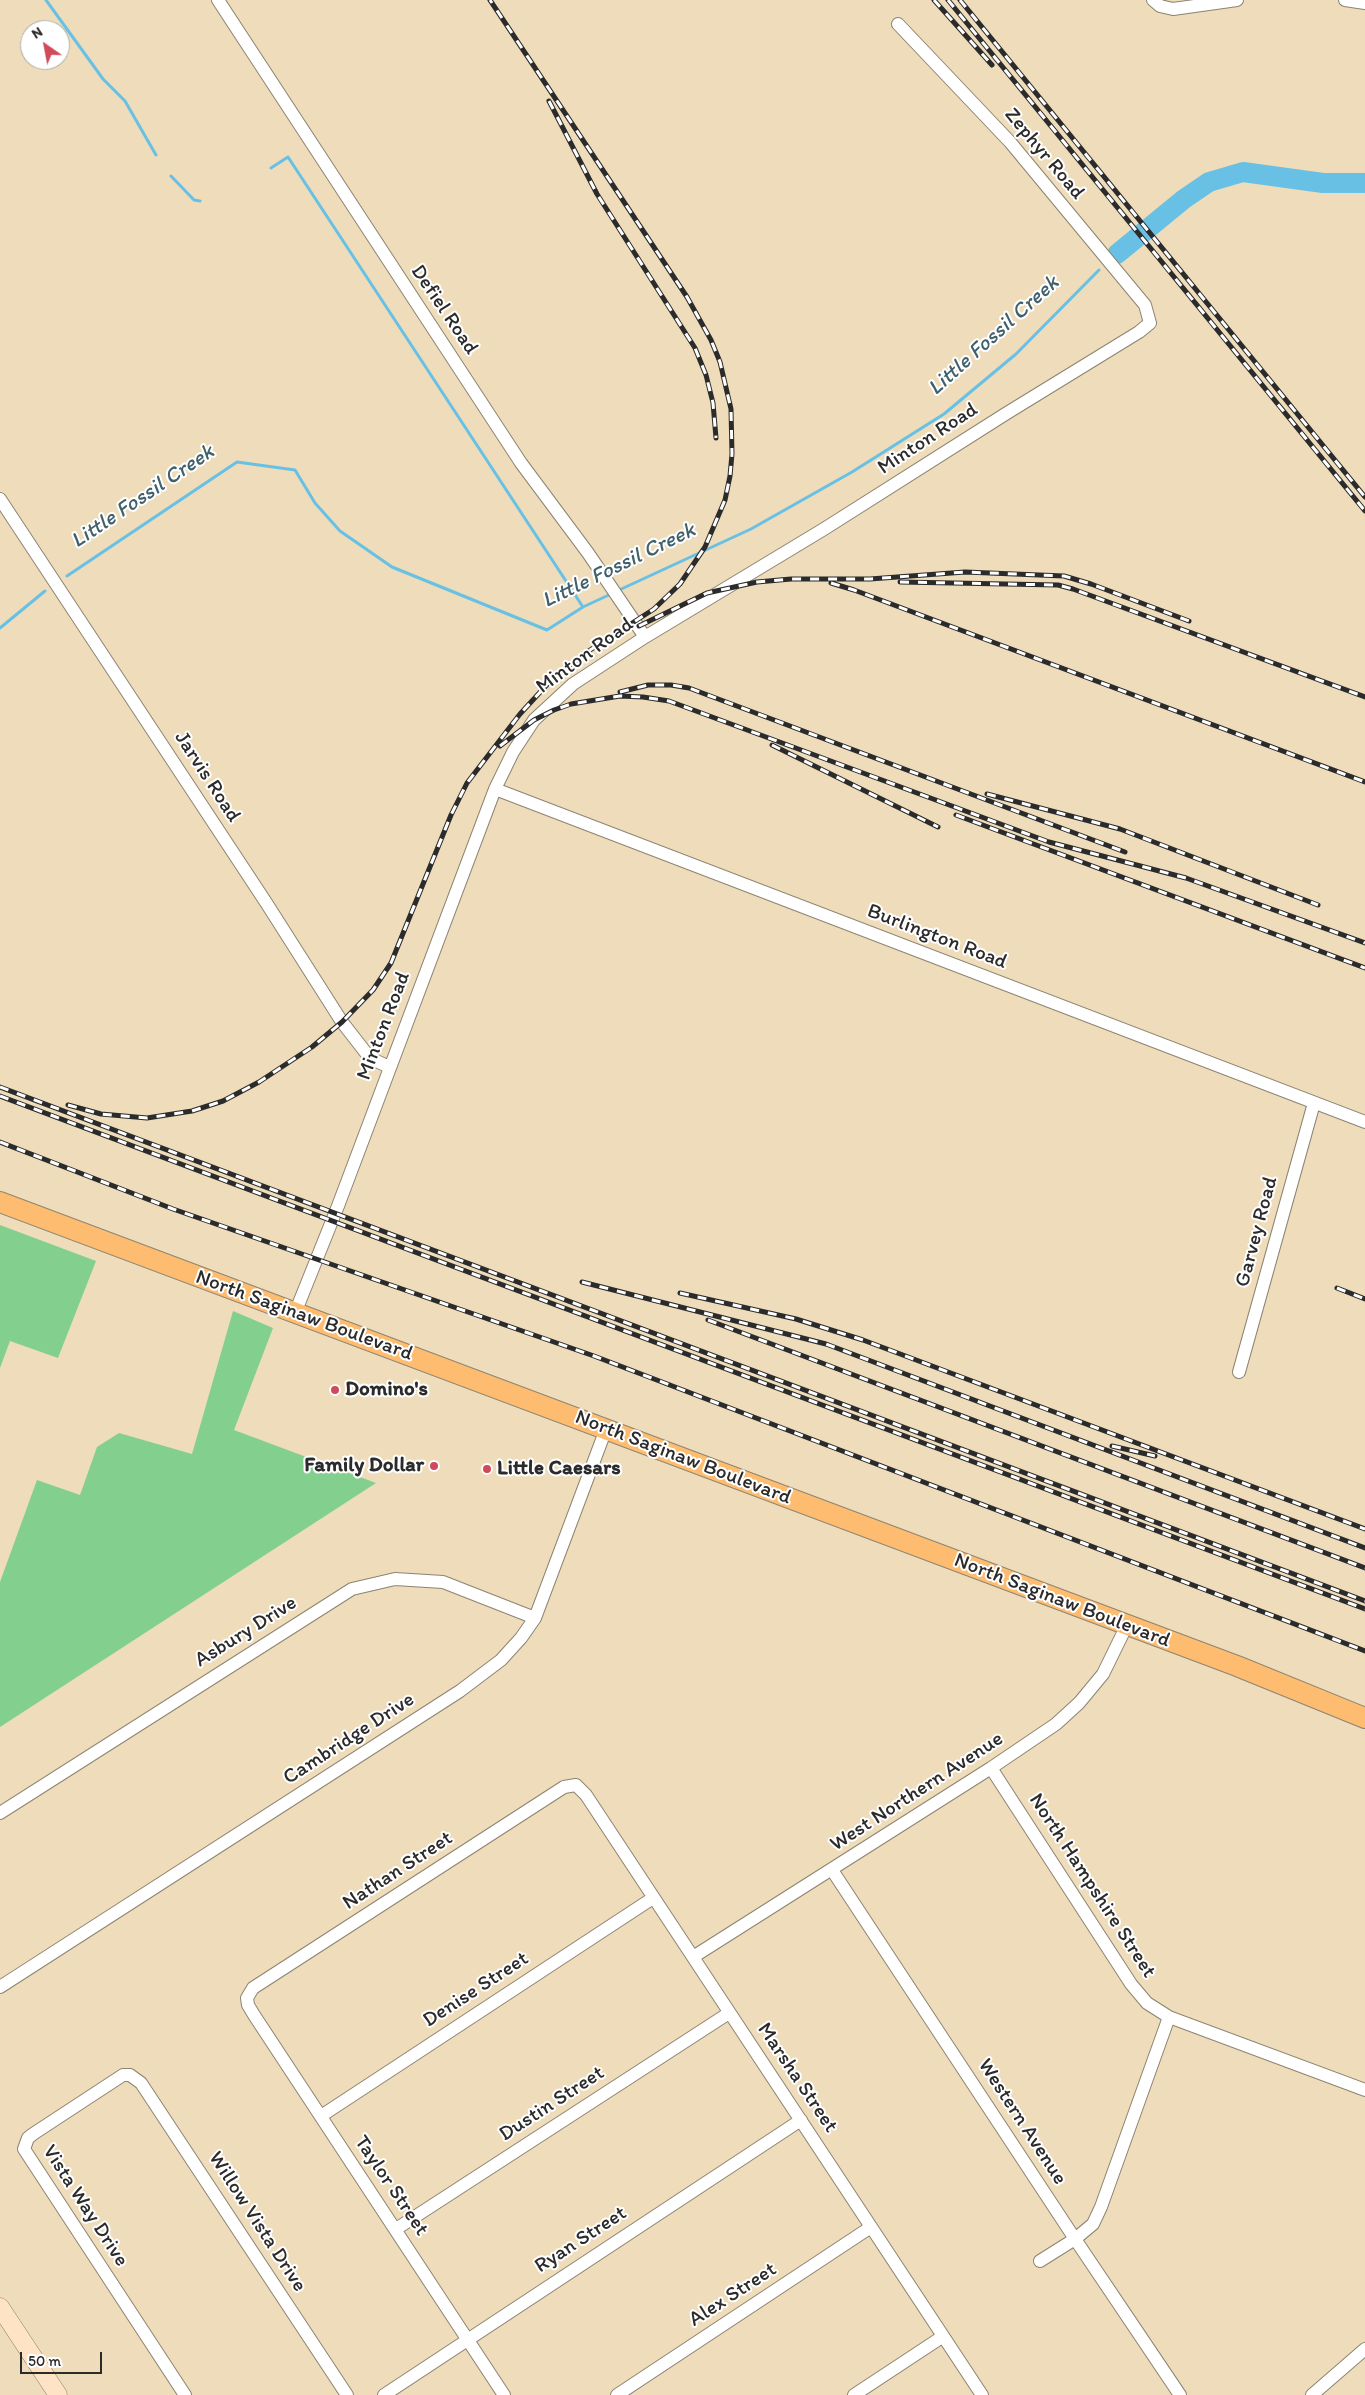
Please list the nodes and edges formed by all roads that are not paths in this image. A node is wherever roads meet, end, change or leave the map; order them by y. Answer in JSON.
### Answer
{"nodes":[{"id":1,"x":218,"y":0,"type":"edge"},
{"id":2,"x":1237,"y":0,"type":"edge"},
{"id":3,"x":1344,"y":0,"type":"edge"},
{"id":4,"x":1156,"y":3,"type":"edge"},
{"id":5,"x":1365,"y":3,"type":"edge"},
{"id":6,"x":898,"y":24,"type":"dead end"},
{"id":7,"x":1150,"y":318,"type":"joint"},
{"id":8,"x":0,"y":499,"type":"edge"},
{"id":9,"x":645,"y":637,"type":"junction"},
{"id":10,"x":495,"y":789,"type":"junction"},
{"id":11,"x":389,"y":1067,"type":"junction"},
{"id":12,"x":1314,"y":1103,"type":"junction"},
{"id":13,"x":1365,"y":1122,"type":"edge"},
{"id":14,"x":0,"y":1202,"type":"edge"},
{"id":15,"x":295,"y":1313,"type":"junction"},
{"id":16,"x":1239,"y":1372,"type":"dead end"},
{"id":17,"x":606,"y":1429,"type":"junction"},
{"id":18,"x":535,"y":1618,"type":"junction"},
{"id":19,"x":1127,"y":1625,"type":"junction"},
{"id":20,"x":1365,"y":1718,"type":"edge"},
{"id":21,"x":992,"y":1768,"type":"junction"},
{"id":22,"x":576,"y":1786,"type":"joint"},
{"id":23,"x":0,"y":1813,"type":"edge"},
{"id":24,"x":832,"y":1870,"type":"junction"},
{"id":25,"x":654,"y":1898,"type":"junction"},
{"id":26,"x":693,"y":1957,"type":"junction"},
{"id":27,"x":0,"y":1987,"type":"edge"},
{"id":28,"x":247,"y":1998,"type":"joint"},
{"id":29,"x":729,"y":2013,"type":"junction"},
{"id":30,"x":1168,"y":2017,"type":"junction"},
{"id":31,"x":130,"y":2075,"type":"joint"},
{"id":32,"x":1365,"y":2090,"type":"edge"},
{"id":33,"x":321,"y":2116,"type":"junction"},
{"id":34,"x":801,"y":2120,"type":"junction"},
{"id":35,"x":871,"y":2227,"type":"junction"},
{"id":36,"x":396,"y":2229,"type":"junction"},
{"id":37,"x":1074,"y":2240,"type":"junction"},
{"id":38,"x":1040,"y":2261,"type":"dead end"},
{"id":39,"x":2,"y":2314,"type":"edge"},
{"id":40,"x":942,"y":2337,"type":"junction"},
{"id":41,"x":467,"y":2338,"type":"junction"},
{"id":42,"x":1365,"y":2349,"type":"edge"},
{"id":43,"x":58,"y":2395,"type":"edge"},
{"id":44,"x":185,"y":2395,"type":"edge"},
{"id":45,"x":347,"y":2395,"type":"edge"},
{"id":46,"x":384,"y":2395,"type":"edge"},
{"id":47,"x":504,"y":2395,"type":"edge"},
{"id":48,"x":617,"y":2395,"type":"edge"},
{"id":49,"x":854,"y":2395,"type":"edge"},
{"id":50,"x":982,"y":2395,"type":"edge"},
{"id":51,"x":1180,"y":2395,"type":"edge"},
{"id":52,"x":1312,"y":2395,"type":"edge"}],
"edges":[{"from":1,"to":9,"type":"street","name":"Defiel Road"},
{"from":2,"to":4,"type":"street"},
{"from":3,"to":5,"type":"street"},
{"from":6,"to":7,"type":"street","name":"Zephyr Road"},
{"from":7,"to":9,"type":"street","name":"Minton Road"},
{"from":8,"to":11,"type":"street","name":"Jarvis Road"},
{"from":9,"to":10,"type":"street","name":"Minton Road"},
{"from":10,"to":11,"type":"street","name":"Minton Road"},
{"from":10,"to":12,"type":"street","name":"Burlington Road"},
{"from":11,"to":15,"type":"street","name":"Minton Road"},
{"from":12,"to":13,"type":"street","name":"Burlington Road"},
{"from":12,"to":16,"type":"street","name":"Garvey Road"},
{"from":14,"to":15,"type":"main road","name":"North Saginaw Boulevard"},
{"from":15,"to":17,"type":"main road","name":"North Saginaw Boulevard"},
{"from":17,"to":18,"type":"street","name":"Cambridge Drive"},
{"from":17,"to":19,"type":"main road","name":"North Saginaw Boulevard"},
{"from":18,"to":23,"type":"street","name":"Asbury Drive"},
{"from":18,"to":27,"type":"street","name":"Cambridge Drive"},
{"from":19,"to":20,"type":"main road","name":"North Saginaw Boulevard"},
{"from":19,"to":21,"type":"street","name":"West Northern Avenue"},
{"from":21,"to":24,"type":"street","name":"West Northern Avenue"},
{"from":21,"to":30,"type":"street","name":"North Hampshire Street"},
{"from":22,"to":25,"type":"street","name":"Marsha Street"},
{"from":22,"to":28,"type":"street","name":"Nathan Street"},
{"from":24,"to":26,"type":"street","name":"West Northern Avenue"},
{"from":24,"to":37,"type":"street","name":"Western Avenue"},
{"from":25,"to":26,"type":"street","name":"Marsha Street"},
{"from":25,"to":33,"type":"street","name":"Denise Street"},
{"from":26,"to":29,"type":"street","name":"Marsha Street"},
{"from":28,"to":33,"type":"street","name":"Taylor Street"},
{"from":29,"to":34,"type":"street","name":"Marsha Street"},
{"from":29,"to":36,"type":"street","name":"Dustin Street"},
{"from":30,"to":32,"type":"street","name":"North Hampshire Street"},
{"from":30,"to":37,"type":"street"},
{"from":31,"to":44,"type":"street","name":"Vista Way Drive"},
{"from":31,"to":45,"type":"street","name":"Willow Vista Drive"},
{"from":33,"to":36,"type":"street","name":"Taylor Street"},
{"from":34,"to":35,"type":"street","name":"Marsha Street"},
{"from":34,"to":41,"type":"street","name":"Ryan Street"},
{"from":35,"to":40,"type":"street","name":"Marsha Street"},
{"from":35,"to":48,"type":"street","name":"Alex Street"},
{"from":36,"to":41,"type":"street","name":"Taylor Street"},
{"from":37,"to":38,"type":"street"},
{"from":37,"to":51,"type":"street","name":"Western Avenue"},
{"from":39,"to":43,"type":"street"},
{"from":40,"to":49,"type":"street"},
{"from":40,"to":50,"type":"street","name":"Marsha Street"},
{"from":41,"to":46,"type":"street","name":"Ryan Street"},
{"from":41,"to":47,"type":"street","name":"Taylor Street"},
{"from":42,"to":52,"type":"street"}]}
